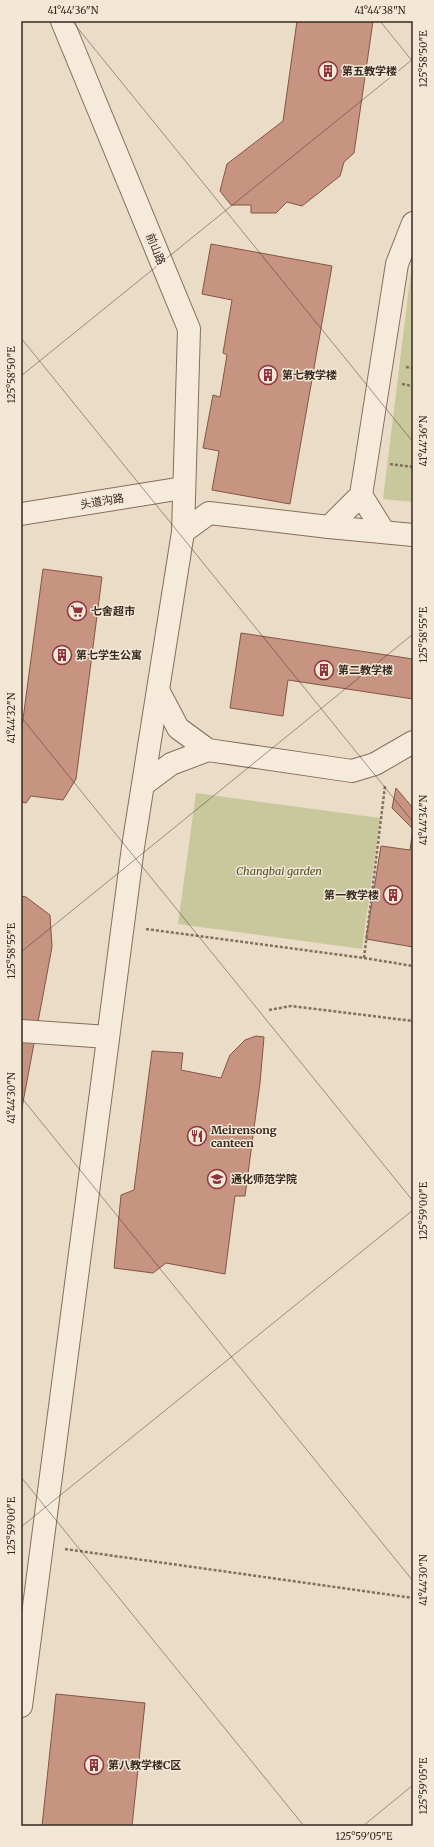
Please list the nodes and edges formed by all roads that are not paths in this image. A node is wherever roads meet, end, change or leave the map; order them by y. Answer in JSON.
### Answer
{"nodes":[{"id":1,"x":62,"y":21,"type":"edge"},
{"id":2,"x":413,"y":223,"type":"edge"},
{"id":3,"x":409,"y":242,"type":"edge"},
{"id":4,"x":183,"y":488,"type":"junction"},
{"id":5,"x":361,"y":495,"type":"junction"},
{"id":6,"x":21,"y":514,"type":"edge"},
{"id":7,"x":329,"y":527,"type":"junction"},
{"id":8,"x":183,"y":532,"type":"junction"},
{"id":9,"x":384,"y":532,"type":"junction"},
{"id":10,"x":413,"y":535,"type":"edge"},
{"id":11,"x":158,"y":690,"type":"junction"},
{"id":12,"x":413,"y":742,"type":"edge"},
{"id":13,"x":208,"y":750,"type":"junction"},
{"id":14,"x":143,"y":785,"type":"junction"},
{"id":15,"x":21,"y":1031,"type":"edge"},
{"id":16,"x":108,"y":1037,"type":"junction"},
{"id":17,"x":21,"y":1706,"type":"edge"}],
"edges":[{"from":1,"to":4,"type":"street","name":"前山路"},
{"from":2,"to":3,"type":"street"},
{"from":3,"to":5,"type":"street"},
{"from":4,"to":6,"type":"street","name":"头道沟路"},
{"from":4,"to":8,"type":"street","name":"前山路"},
{"from":5,"to":7,"type":"street"},
{"from":5,"to":9,"type":"street"},
{"from":7,"to":8,"type":"street"},
{"from":7,"to":9,"type":"street"},
{"from":8,"to":11,"type":"street","name":"前山路"},
{"from":9,"to":10,"type":"street"},
{"from":11,"to":13,"type":"street"},
{"from":11,"to":14,"type":"street","name":"前山路"},
{"from":12,"to":13,"type":"street"},
{"from":13,"to":14,"type":"street"},
{"from":14,"to":16,"type":"street","name":"前山路"},
{"from":15,"to":16,"type":"street"},
{"from":16,"to":17,"type":"street","name":"前山路"}]}
